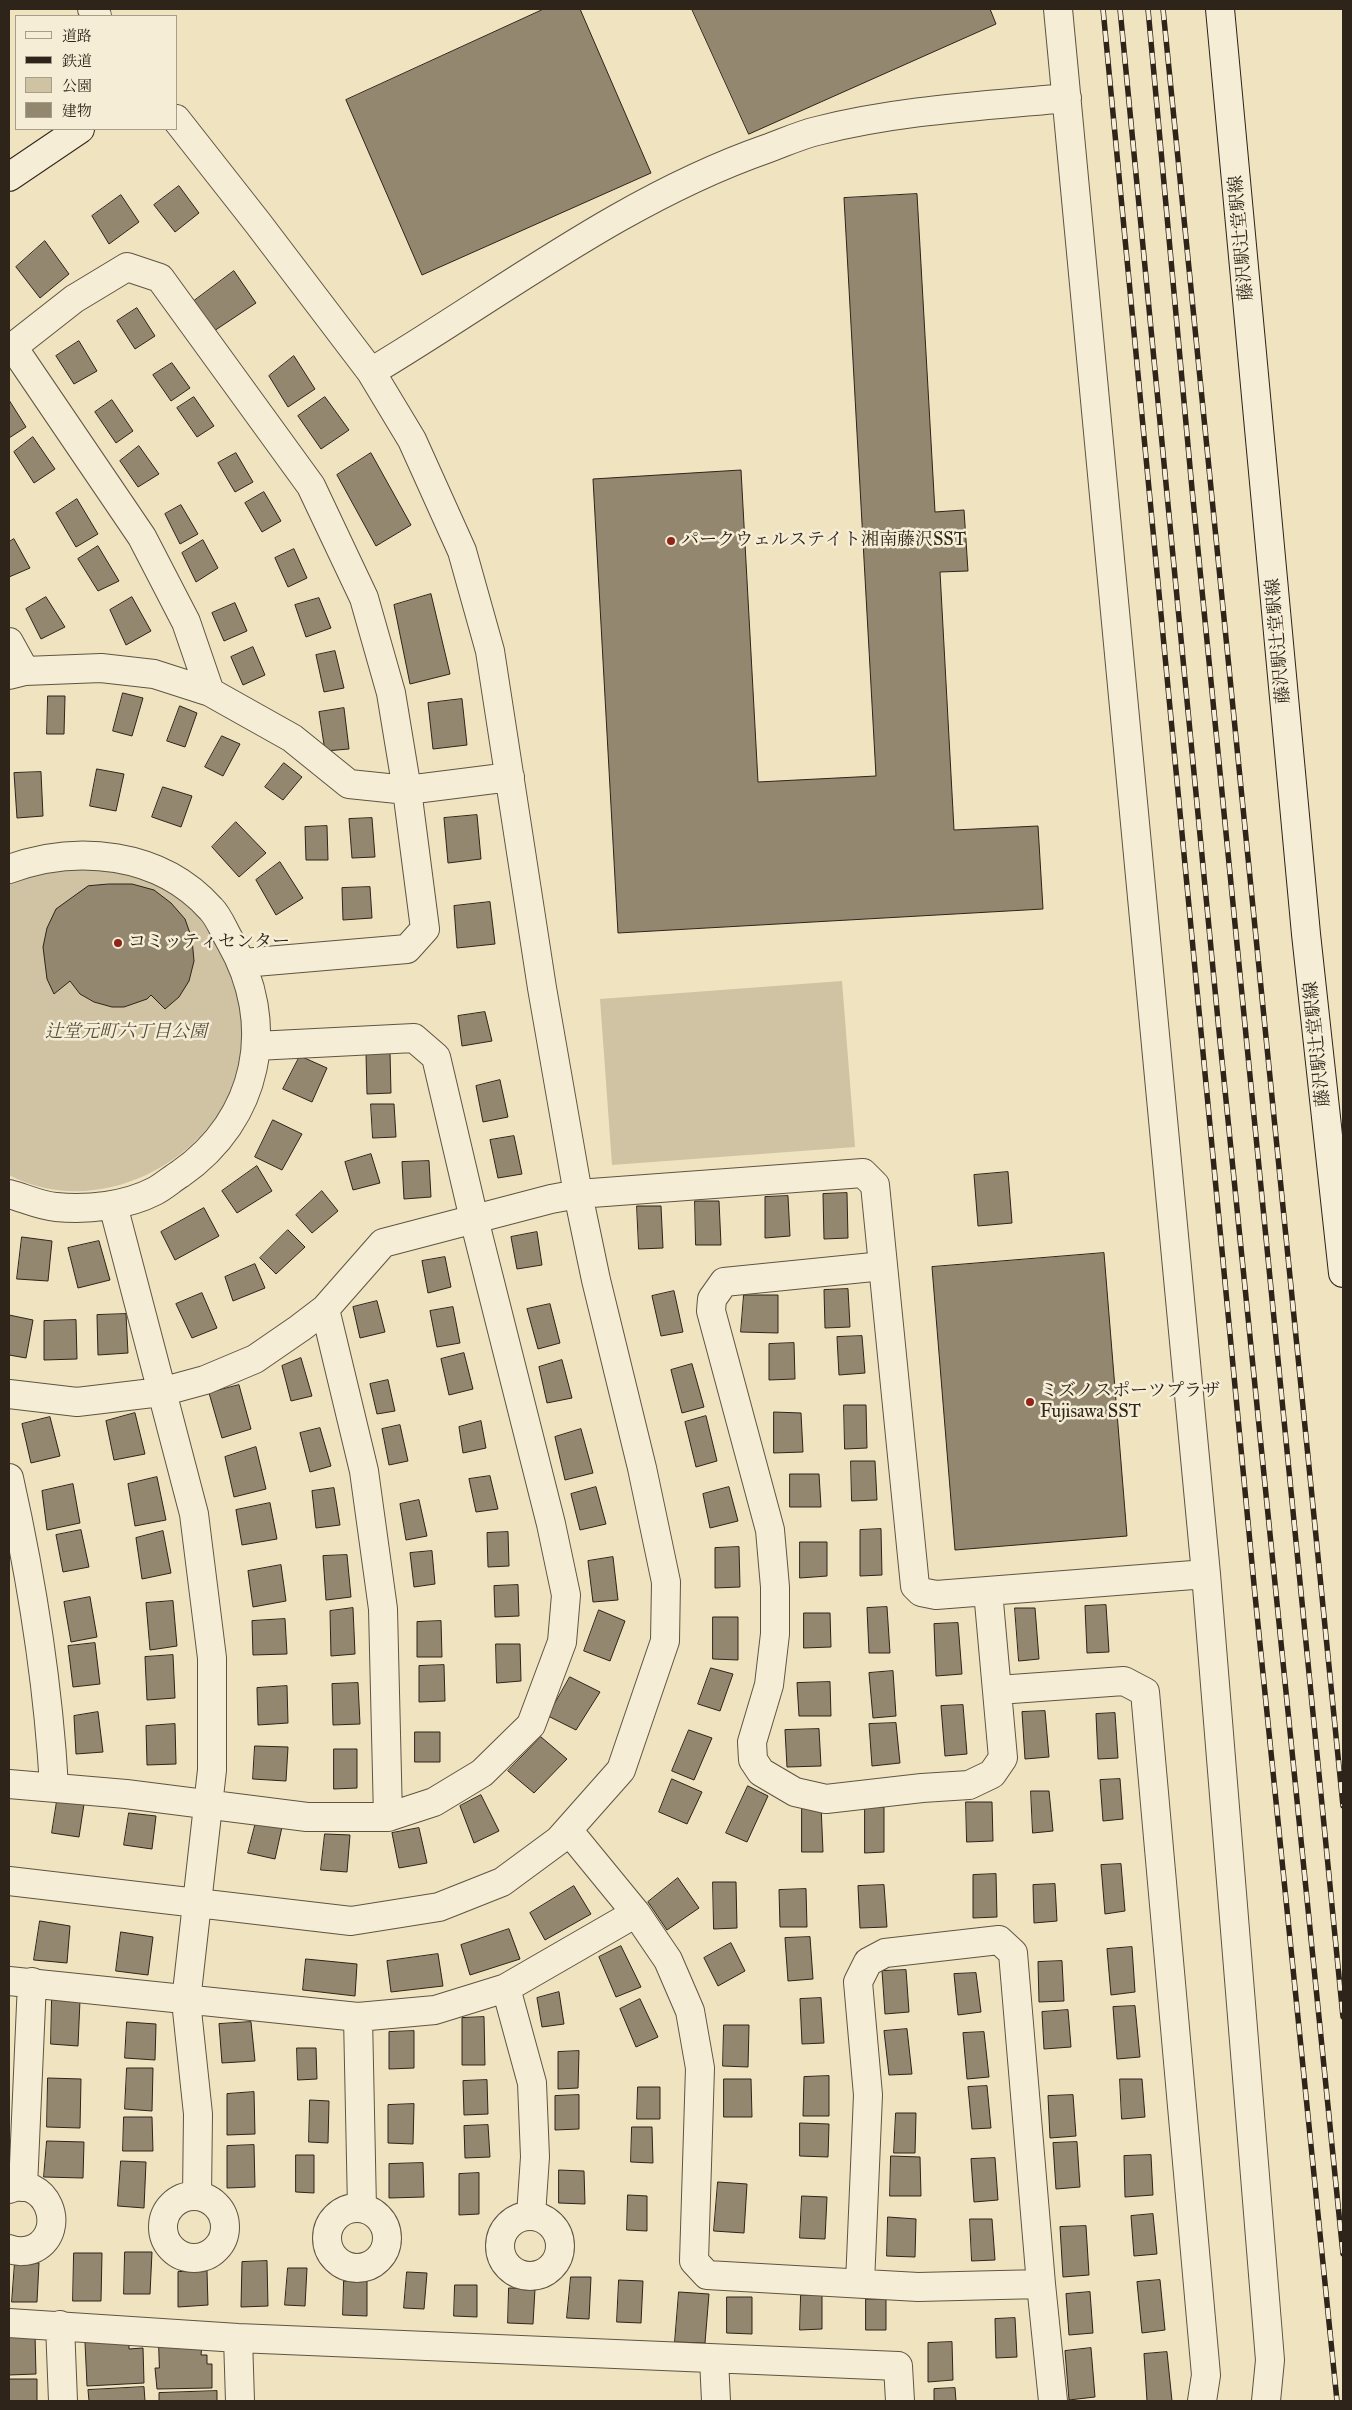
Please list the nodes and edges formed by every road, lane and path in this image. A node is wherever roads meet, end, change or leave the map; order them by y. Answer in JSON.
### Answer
{"nodes":[{"id":1,"x":1058,"y":9,"type":"edge"},
{"id":2,"x":1220,"y":9,"type":"edge"},
{"id":3,"x":1067,"y":98,"type":"junction"},
{"id":4,"x":178,"y":122,"type":"edge"},
{"id":5,"x":79,"y":130,"type":"edge"},
{"id":6,"x":9,"y":177,"type":"edge"},
{"id":7,"x":11,"y":349,"type":"edge"},
{"id":8,"x":371,"y":372,"type":"junction"},
{"id":9,"x":9,"y":642,"type":"edge"},
{"id":10,"x":17,"y":673,"type":"edge"},
{"id":11,"x":210,"y":692,"type":"junction"},
{"id":12,"x":510,"y":777,"type":"junction"},
{"id":13,"x":407,"y":790,"type":"junction"},
{"id":14,"x":9,"y":869,"type":"edge"},
{"id":15,"x":243,"y":963,"type":"junction"},
{"id":16,"x":256,"y":1046,"type":"junction"},
{"id":17,"x":9,"y":1194,"type":"edge"},
{"id":18,"x":578,"y":1194,"type":"junction"},
{"id":19,"x":113,"y":1206,"type":"junction"},
{"id":20,"x":474,"y":1219,"type":"junction"},
{"id":21,"x":883,"y":1266,"type":"junction"},
{"id":22,"x":1343,"y":1273,"type":"edge"},
{"id":23,"x":325,"y":1309,"type":"junction"},
{"id":24,"x":161,"y":1392,"type":"junction"},
{"id":25,"x":9,"y":1394,"type":"edge"},
{"id":26,"x":9,"y":1478,"type":"edge"},
{"id":27,"x":1206,"y":1574,"type":"junction"},
{"id":28,"x":988,"y":1591,"type":"junction"},
{"id":29,"x":998,"y":1690,"type":"junction"},
{"id":30,"x":9,"y":1784,"type":"edge"},
{"id":31,"x":54,"y":1786,"type":"junction"},
{"id":32,"x":208,"y":1804,"type":"junction"},
{"id":33,"x":388,"y":1817,"type":"junction"},
{"id":34,"x":568,"y":1830,"type":"junction"},
{"id":35,"x":9,"y":1881,"type":"edge"},
{"id":36,"x":196,"y":1902,"type":"junction"},
{"id":37,"x":636,"y":1913,"type":"junction"},
{"id":38,"x":20,"y":1981,"type":"edge"},
{"id":39,"x":506,"y":1988,"type":"junction"},
{"id":40,"x":186,"y":2001,"type":"junction"},
{"id":41,"x":358,"y":2017,"type":"junction"},
{"id":42,"x":16,"y":2188,"type":"edge"},
{"id":43,"x":198,"y":2196,"type":"dead end"},
{"id":44,"x":362,"y":2208,"type":"dead end"},
{"id":45,"x":531,"y":2215,"type":"dead end"},
{"id":46,"x":9,"y":2249,"type":"edge"},
{"id":47,"x":860,"y":2283,"type":"junction"},
{"id":48,"x":1041,"y":2284,"type":"junction"},
{"id":49,"x":9,"y":2323,"type":"edge"},
{"id":50,"x":60,"y":2325,"type":"junction"},
{"id":51,"x":238,"y":2338,"type":"junction"},
{"id":52,"x":714,"y":2359,"type":"junction"},
{"id":53,"x":63,"y":2401,"type":"edge"},
{"id":54,"x":240,"y":2401,"type":"edge"},
{"id":55,"x":716,"y":2401,"type":"edge"},
{"id":56,"x":900,"y":2401,"type":"edge"},
{"id":57,"x":1053,"y":2401,"type":"edge"},
{"id":58,"x":1202,"y":2401,"type":"edge"},
{"id":59,"x":1266,"y":2401,"type":"edge"}],
"edges":[{"from":1,"to":3,"type":"street"},
{"from":2,"to":22,"type":"street","name":"藤沢駅辻堂駅線"},
{"from":3,"to":8,"type":"street"},
{"from":3,"to":27,"type":"street"},
{"from":4,"to":8,"type":"street"},
{"from":5,"to":6,"type":"street"},
{"from":7,"to":11,"type":"street"},
{"from":7,"to":13,"type":"street"},
{"from":8,"to":12,"type":"street"},
{"from":9,"to":10,"type":"street"},
{"from":10,"to":11,"type":"street"},
{"from":11,"to":13,"type":"street"},
{"from":12,"to":13,"type":"street"},
{"from":12,"to":18,"type":"street"},
{"from":13,"to":15,"type":"street"},
{"from":14,"to":15,"type":"street"},
{"from":15,"to":16,"type":"street"},
{"from":16,"to":19,"type":"street"},
{"from":16,"to":20,"type":"street"},
{"from":17,"to":19,"type":"street"},
{"from":18,"to":20,"type":"street"},
{"from":18,"to":21,"type":"street"},
{"from":18,"to":34,"type":"street"},
{"from":19,"to":24,"type":"street"},
{"from":20,"to":23,"type":"street"},
{"from":20,"to":33,"type":"street"},
{"from":21,"to":28,"type":"street"},
{"from":21,"to":29,"type":"street"},
{"from":23,"to":24,"type":"street"},
{"from":23,"to":33,"type":"street"},
{"from":24,"to":25,"type":"street"},
{"from":24,"to":32,"type":"street"},
{"from":26,"to":31,"type":"street"},
{"from":27,"to":28,"type":"street"},
{"from":27,"to":59,"type":"street"},
{"from":28,"to":29,"type":"street"},
{"from":29,"to":58,"type":"street"},
{"from":30,"to":31,"type":"street"},
{"from":31,"to":32,"type":"street"},
{"from":32,"to":33,"type":"street"},
{"from":32,"to":36,"type":"street"},
{"from":34,"to":36,"type":"street"},
{"from":34,"to":37,"type":"street"},
{"from":35,"to":36,"type":"street"},
{"from":36,"to":40,"type":"street"},
{"from":37,"to":39,"type":"street"},
{"from":37,"to":47,"type":"street"},
{"from":38,"to":40,"type":"street"},
{"from":38,"to":42,"type":"street"},
{"from":39,"to":41,"type":"street"},
{"from":39,"to":45,"type":"street"},
{"from":40,"to":41,"type":"street"},
{"from":40,"to":43,"type":"street"},
{"from":41,"to":44,"type":"street"},
{"from":42,"to":46,"type":"street"},
{"from":47,"to":48,"type":"street"},
{"from":47,"to":48,"type":"street"},
{"from":48,"to":57,"type":"street"},
{"from":49,"to":50,"type":"street"},
{"from":50,"to":51,"type":"street"},
{"from":50,"to":53,"type":"street"},
{"from":51,"to":52,"type":"street"},
{"from":51,"to":54,"type":"street"},
{"from":52,"to":55,"type":"street"},
{"from":52,"to":56,"type":"street"}]}
